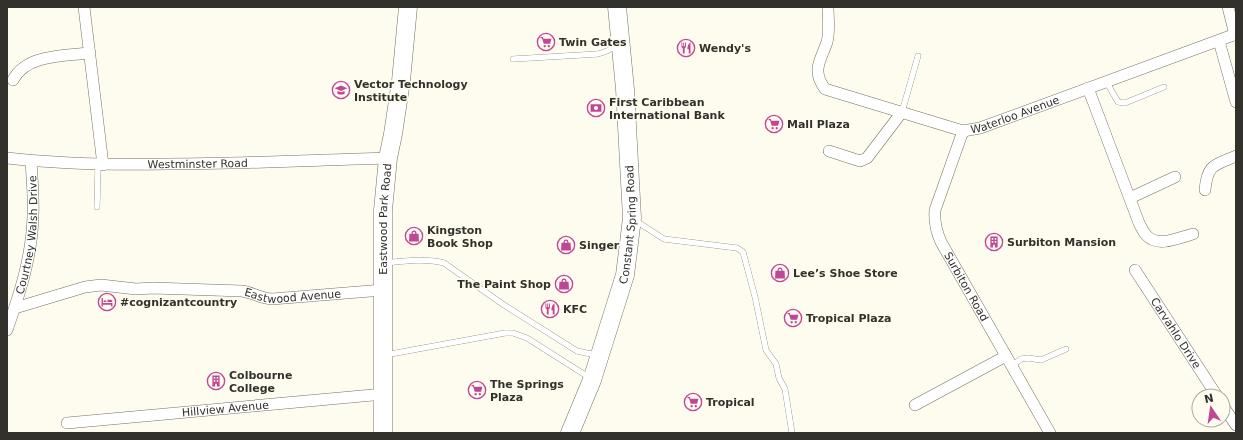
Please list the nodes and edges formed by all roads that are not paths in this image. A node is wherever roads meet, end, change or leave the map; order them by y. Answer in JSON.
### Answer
{"nodes":[{"id":1,"x":84,"y":7,"type":"edge"},
{"id":2,"x":408,"y":7,"type":"edge"},
{"id":3,"x":617,"y":7,"type":"edge"},
{"id":4,"x":828,"y":7,"type":"edge"},
{"id":5,"x":1228,"y":7,"type":"edge"},
{"id":6,"x":1235,"y":35,"type":"edge"},
{"id":7,"x":1219,"y":41,"type":"junction"},
{"id":8,"x":620,"y":42,"type":"junction"},
{"id":9,"x":90,"y":53,"type":"junction"},
{"id":10,"x":918,"y":56,"type":"dead end"},
{"id":11,"x":513,"y":59,"type":"dead end"},
{"id":12,"x":13,"y":80,"type":"dead end"},
{"id":13,"x":1106,"y":81,"type":"junction"},
{"id":14,"x":1088,"y":88,"type":"junction"},
{"id":15,"x":1164,"y":88,"type":"dead end"},
{"id":16,"x":1236,"y":102,"type":"edge"},
{"id":17,"x":902,"y":112,"type":"junction"},
{"id":18,"x":963,"y":131,"type":"junction"},
{"id":19,"x":829,"y":151,"type":"dead end"},
{"id":20,"x":1236,"y":156,"type":"edge"},
{"id":21,"x":7,"y":158,"type":"edge"},
{"id":22,"x":388,"y":158,"type":"junction"},
{"id":23,"x":31,"y":161,"type":"junction"},
{"id":24,"x":101,"y":165,"type":"junction"},
{"id":25,"x":1175,"y":177,"type":"dead end"},
{"id":26,"x":1205,"y":190,"type":"dead end"},
{"id":27,"x":1130,"y":198,"type":"junction"},
{"id":28,"x":97,"y":206,"type":"dead end"},
{"id":29,"x":632,"y":218,"type":"junction"},
{"id":30,"x":1193,"y":234,"type":"dead end"},
{"id":31,"x":383,"y":263,"type":"junction"},
{"id":32,"x":1135,"y":270,"type":"dead end"},
{"id":33,"x":383,"y":290,"type":"junction"},
{"id":34,"x":14,"y":308,"type":"junction"},
{"id":35,"x":7,"y":330,"type":"edge"},
{"id":36,"x":1066,"y":349,"type":"dead end"},
{"id":37,"x":600,"y":353,"type":"junction"},
{"id":38,"x":383,"y":356,"type":"junction"},
{"id":39,"x":1009,"y":361,"type":"junction"},
{"id":40,"x":592,"y":380,"type":"junction"},
{"id":41,"x":1212,"y":388,"type":"edge"},
{"id":42,"x":384,"y":394,"type":"junction"},
{"id":43,"x":914,"y":405,"type":"dead end"},
{"id":44,"x":67,"y":424,"type":"dead end"},
{"id":45,"x":1046,"y":432,"type":"edge"},
{"id":46,"x":384,"y":433,"type":"edge"},
{"id":47,"x":570,"y":433,"type":"edge"},
{"id":48,"x":792,"y":433,"type":"edge"}],
"edges":[{"from":1,"to":9,"type":"street"},
{"from":2,"to":22,"type":"main road","name":"Eastwood Park Road"},
{"from":3,"to":8,"type":"main road","name":"Constant Spring Road"},
{"from":4,"to":17,"type":"street","name":"Waterloo Avenue"},
{"from":5,"to":6,"type":"street"},
{"from":6,"to":7,"type":"street","name":"Waterloo Avenue"},
{"from":7,"to":13,"type":"street","name":"Waterloo Avenue"},
{"from":7,"to":16,"type":"street"},
{"from":8,"to":11,"type":"lane"},
{"from":8,"to":29,"type":"main road","name":"Constant Spring Road"},
{"from":9,"to":12,"type":"street"},
{"from":9,"to":24,"type":"street"},
{"from":10,"to":17,"type":"lane"},
{"from":13,"to":14,"type":"street","name":"Waterloo Avenue"},
{"from":13,"to":15,"type":"lane"},
{"from":14,"to":18,"type":"street","name":"Waterloo Avenue"},
{"from":14,"to":27,"type":"street"},
{"from":17,"to":18,"type":"street","name":"Waterloo Avenue"},
{"from":17,"to":19,"type":"street"},
{"from":18,"to":39,"type":"street","name":"Surbiton Road"},
{"from":20,"to":26,"type":"street"},
{"from":21,"to":23,"type":"street","name":"Westminster Road"},
{"from":22,"to":24,"type":"street","name":"Westminster Road"},
{"from":22,"to":31,"type":"main road","name":"Eastwood Park Road"},
{"from":23,"to":24,"type":"street","name":"Westminster Road"},
{"from":23,"to":34,"type":"street","name":"Courtney Walsh Drive"},
{"from":24,"to":28,"type":"lane"},
{"from":25,"to":27,"type":"street"},
{"from":27,"to":30,"type":"street"},
{"from":29,"to":37,"type":"main road","name":"Constant Spring Road"},
{"from":29,"to":48,"type":"lane"},
{"from":31,"to":33,"type":"main road","name":"Eastwood Park Road"},
{"from":31,"to":37,"type":"lane"},
{"from":32,"to":41,"type":"street","name":"Carvahlo Drive"},
{"from":33,"to":34,"type":"street","name":"Eastwood Avenue"},
{"from":33,"to":38,"type":"main road","name":"Eastwood Park Road"},
{"from":34,"to":35,"type":"street","name":"Courtney Walsh Drive"},
{"from":36,"to":39,"type":"lane"},
{"from":37,"to":40,"type":"main road","name":"Constant Spring Road"},
{"from":38,"to":40,"type":"lane"},
{"from":38,"to":42,"type":"main road","name":"Eastwood Park Road"},
{"from":39,"to":43,"type":"street"},
{"from":39,"to":45,"type":"street","name":"Surbiton Road"},
{"from":40,"to":47,"type":"main road","name":"Constant Spring Road"},
{"from":42,"to":44,"type":"street","name":"Hillview Avenue"},
{"from":42,"to":46,"type":"main road","name":"Eastwood Park Road"}]}
